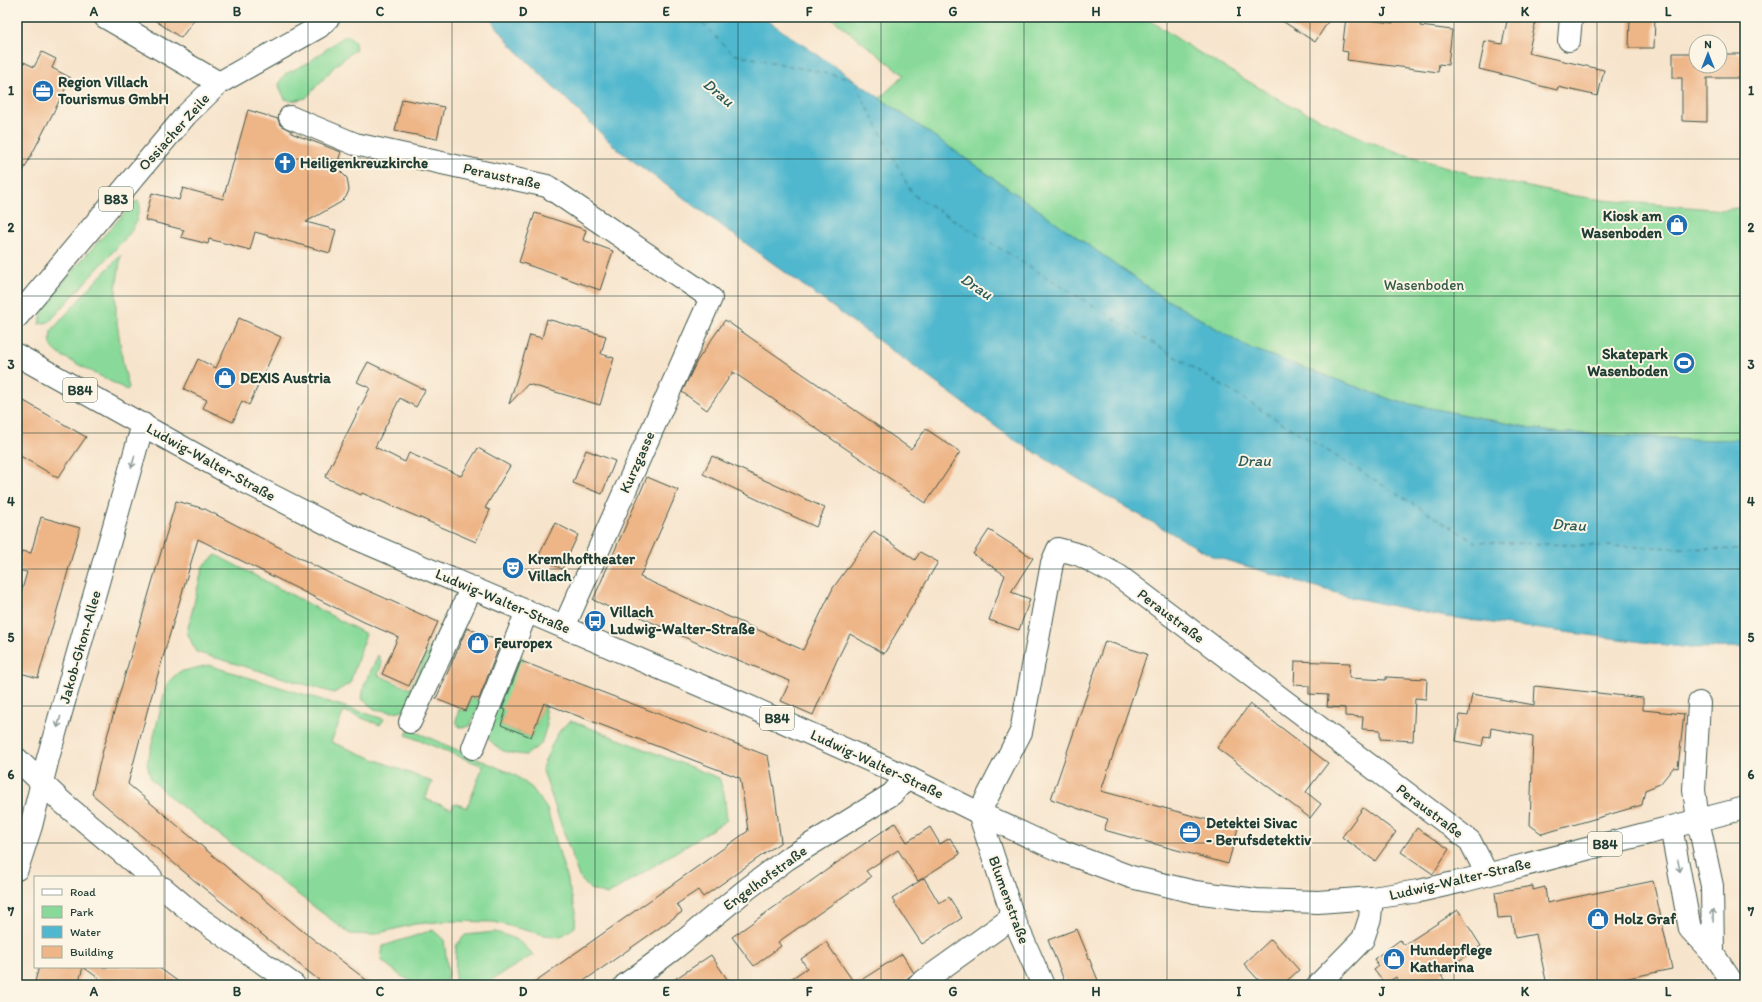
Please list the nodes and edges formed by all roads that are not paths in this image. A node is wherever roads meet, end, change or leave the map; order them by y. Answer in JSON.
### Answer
{"nodes":[{"id":1,"x":105,"y":17,"type":"edge"},
{"id":2,"x":329,"y":17,"type":"edge"},
{"id":3,"x":1571,"y":17,"type":"edge"},
{"id":4,"x":1569,"y":40,"type":"dead end"},
{"id":5,"x":219,"y":83,"type":"junction"},
{"id":6,"x":290,"y":117,"type":"dead end"},
{"id":7,"x":711,"y":298,"type":"joint"},
{"id":8,"x":17,"y":318,"type":"edge"},
{"id":9,"x":17,"y":355,"type":"edge"},
{"id":10,"x":143,"y":424,"type":"junction"},
{"id":11,"x":471,"y":589,"type":"junction"},
{"id":12,"x":527,"y":611,"type":"junction"},
{"id":13,"x":564,"y":627,"type":"junction"},
{"id":14,"x":1700,"y":702,"type":"dead end"},
{"id":15,"x":410,"y":722,"type":"dead end"},
{"id":16,"x":473,"y":748,"type":"dead end"},
{"id":17,"x":17,"y":759,"type":"edge"},
{"id":18,"x":907,"y":777,"type":"junction"},
{"id":19,"x":43,"y":782,"type":"junction"},
{"id":20,"x":1745,"y":808,"type":"edge"},
{"id":21,"x":979,"y":813,"type":"junction"},
{"id":22,"x":1698,"y":820,"type":"junction"},
{"id":23,"x":1671,"y":827,"type":"junction"},
{"id":24,"x":17,"y":869,"type":"edge"},
{"id":25,"x":1487,"y":874,"type":"junction"},
{"id":26,"x":150,"y":876,"type":"edge"},
{"id":27,"x":164,"y":889,"type":"edge"},
{"id":28,"x":1372,"y":898,"type":"junction"},
{"id":29,"x":1013,"y":917,"type":"junction"},
{"id":30,"x":1713,"y":954,"type":"junction"},
{"id":31,"x":1326,"y":982,"type":"edge"},
{"id":32,"x":294,"y":985,"type":"edge"},
{"id":33,"x":625,"y":985,"type":"edge"},
{"id":34,"x":918,"y":985,"type":"edge"},
{"id":35,"x":1043,"y":985,"type":"edge"},
{"id":36,"x":1734,"y":985,"type":"edge"}],
"edges":[{"from":1,"to":5,"type":"street"},
{"from":2,"to":5,"type":"street","name":"Ossiacher Zeile","number":"B83"},
{"from":3,"to":4,"type":"street"},
{"from":5,"to":8,"type":"street","name":"Ossiacher Zeile","number":"B83"},
{"from":6,"to":7,"type":"street","name":"Peraustraße"},
{"from":7,"to":13,"type":"street","name":"Kurzgasse"},
{"from":9,"to":10,"type":"street","name":"Ludwig-Walter-Straße","number":"B84"},
{"from":10,"to":11,"type":"street","name":"Ludwig-Walter-Straße","number":"B84"},
{"from":10,"to":19,"type":"street","name":"Jakob-Ghon-Allee","one_way":true},
{"from":11,"to":12,"type":"street","name":"Ludwig-Walter-Straße","number":"B84"},
{"from":11,"to":15,"type":"street"},
{"from":12,"to":13,"type":"street","name":"Ludwig-Walter-Straße","number":"B84"},
{"from":12,"to":16,"type":"street"},
{"from":13,"to":18,"type":"street","name":"Ludwig-Walter-Straße","number":"B84"},
{"from":14,"to":22,"type":"street"},
{"from":17,"to":19,"type":"street"},
{"from":18,"to":21,"type":"street","name":"Ludwig-Walter-Straße","number":"B84"},
{"from":18,"to":33,"type":"street","name":"Engelhofstraße"},
{"from":19,"to":24,"type":"street","name":"Jakob-Ghon-Allee"},
{"from":19,"to":26,"type":"street"},
{"from":20,"to":22,"type":"street","name":"Ludwig-Walter-Straße","number":"B84"},
{"from":21,"to":25,"type":"street","name":"Peraustraße"},
{"from":21,"to":28,"type":"street","name":"Ludwig-Walter-Straße","number":"B84"},
{"from":21,"to":29,"type":"street","name":"Blumenstraße"},
{"from":22,"to":23,"type":"street","name":"Ludwig-Walter-Straße","number":"B84"},
{"from":30,"to":22,"type":"street","one_way":true},
{"from":23,"to":25,"type":"street","name":"Ludwig-Walter-Straße","number":"B84"},
{"from":23,"to":30,"type":"street","one_way":true},
{"from":25,"to":28,"type":"street","name":"Ludwig-Walter-Straße","number":"B84"},
{"from":27,"to":32,"type":"street"},
{"from":28,"to":31,"type":"street"},
{"from":29,"to":34,"type":"street"},
{"from":29,"to":35,"type":"street","name":"Blumenstraße"},
{"from":30,"to":36,"type":"street"}]}
